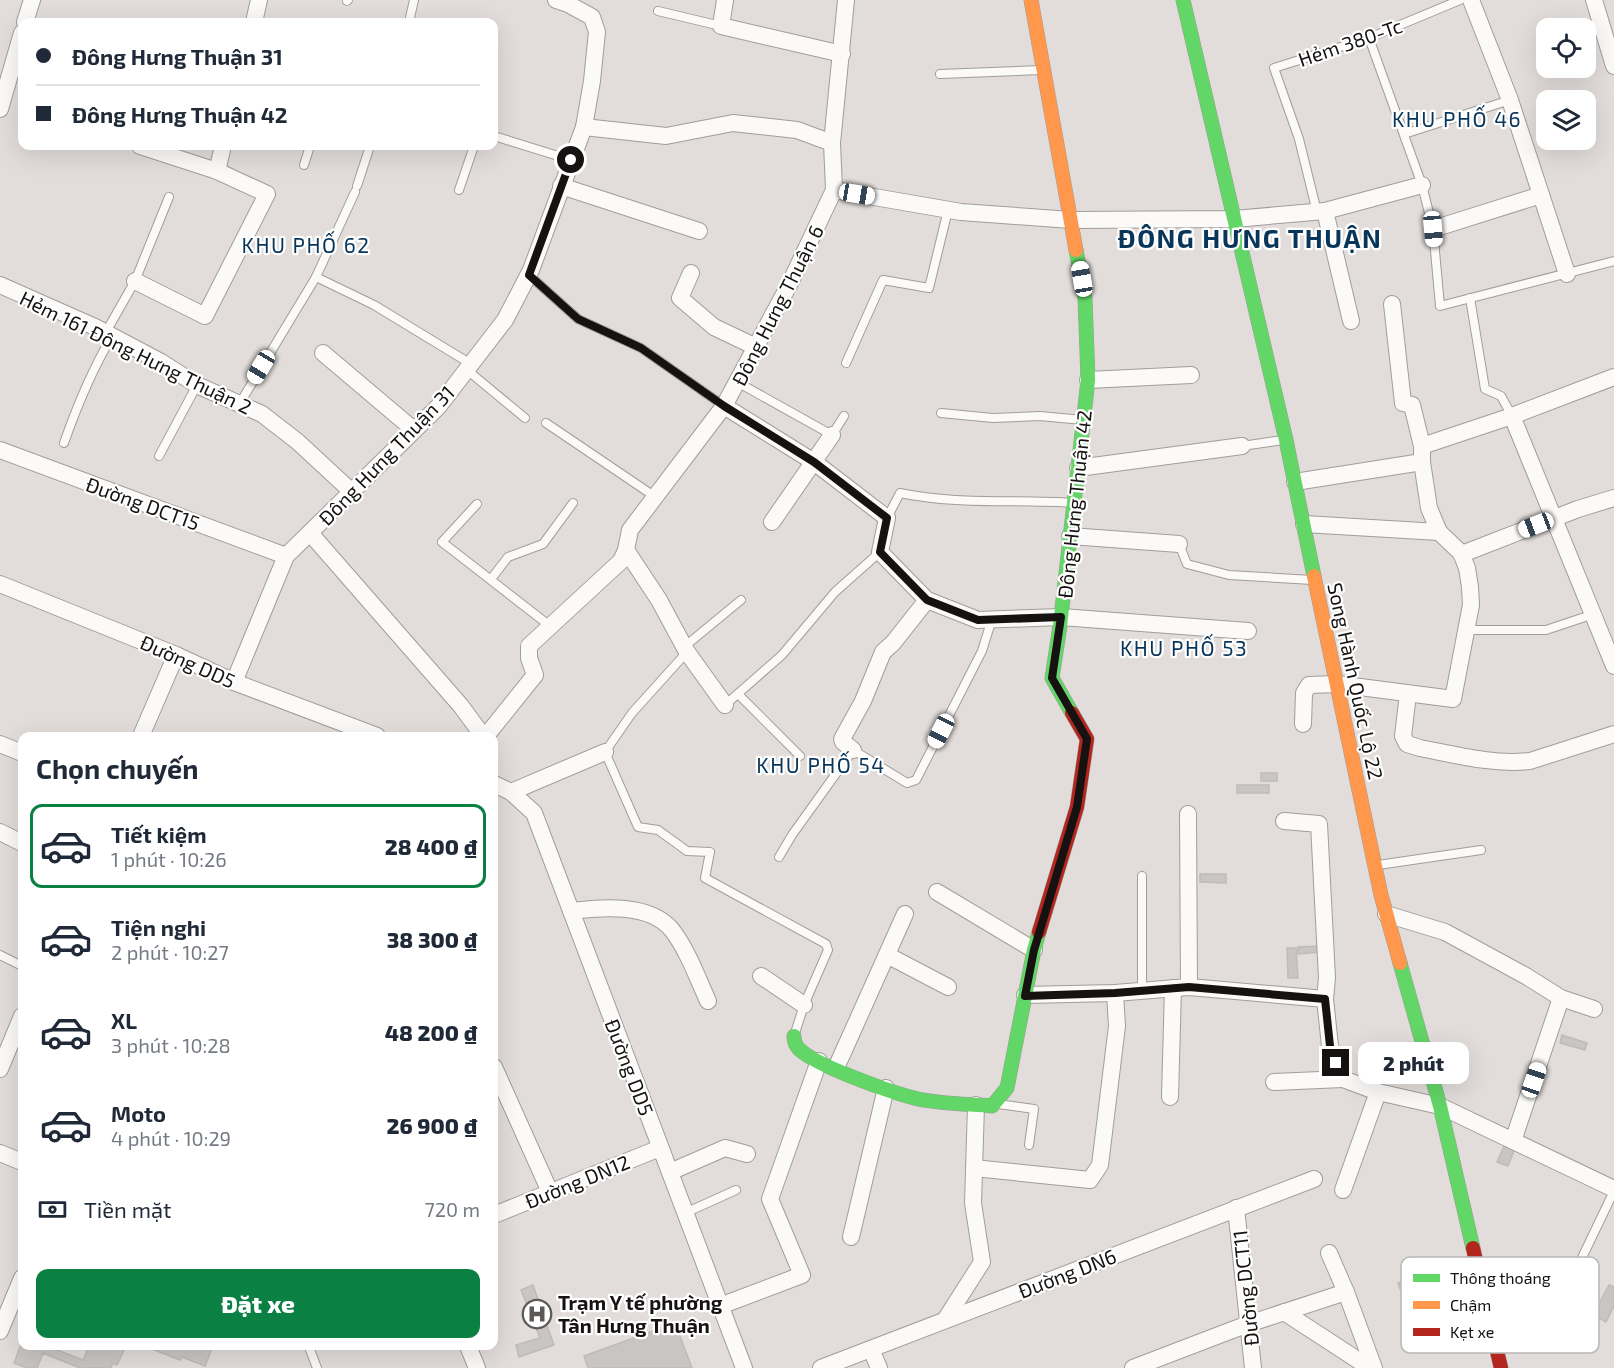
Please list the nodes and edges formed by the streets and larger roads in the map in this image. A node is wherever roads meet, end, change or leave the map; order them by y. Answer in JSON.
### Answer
{"nodes":[{"id":1,"x":32,"y":0,"type":"edge"},
{"id":2,"x":259,"y":0,"type":"edge"},
{"id":3,"x":556,"y":0,"type":"edge"},
{"id":4,"x":725,"y":0,"type":"edge"},
{"id":5,"x":846,"y":0,"type":"edge"},
{"id":6,"x":1031,"y":0,"type":"edge"},
{"id":7,"x":1183,"y":0,"type":"edge"},
{"id":8,"x":1471,"y":0,"type":"edge"},
{"id":9,"x":1594,"y":0,"type":"edge"},
{"id":10,"x":584,"y":9,"type":"edge"},
{"id":11,"x":27,"y":18,"type":"edge"},
{"id":12,"x":255,"y":18,"type":"edge"},
{"id":13,"x":18,"y":48,"type":"edge"},
{"id":14,"x":842,"y":54,"type":"junction"},
{"id":15,"x":1614,"y":66,"type":"edge"},
{"id":16,"x":3,"y":86,"type":"edge"},
{"id":17,"x":0,"y":109,"type":"edge"},
{"id":18,"x":584,"y":127,"type":"junction"},
{"id":19,"x":832,"y":143,"type":"junction"},
{"id":20,"x":152,"y":150,"type":"edge"},
{"id":21,"x":222,"y":150,"type":"edge"},
{"id":22,"x":217,"y":171,"type":"junction"},
{"id":23,"x":1422,"y":184,"type":"road end"},
{"id":24,"x":561,"y":186,"type":"junction"},
{"id":25,"x":834,"y":190,"type":"junction"},
{"id":26,"x":1541,"y":195,"type":"junction"},
{"id":27,"x":1321,"y":212,"type":"junction"},
{"id":28,"x":1234,"y":219,"type":"junction"},
{"id":29,"x":1071,"y":220,"type":"junction"},
{"id":30,"x":1433,"y":229,"type":"road end"},
{"id":31,"x":699,"y":231,"type":"dead end"},
{"id":32,"x":691,"y":273,"type":"dead end"},
{"id":33,"x":1567,"y":274,"type":"road end"},
{"id":34,"x":135,"y":280,"type":"road end"},
{"id":35,"x":0,"y":285,"type":"edge"},
{"id":36,"x":1392,"y":304,"type":"dead end"},
{"id":37,"x":1351,"y":321,"type":"dead end"},
{"id":38,"x":756,"y":347,"type":"junction"},
{"id":39,"x":322,"y":353,"type":"dead end"},
{"id":40,"x":1191,"y":375,"type":"dead end"},
{"id":41,"x":1614,"y":378,"type":"edge"},
{"id":42,"x":1088,"y":380,"type":"junction"},
{"id":43,"x":724,"y":406,"type":"junction"},
{"id":44,"x":1512,"y":416,"type":"junction"},
{"id":45,"x":414,"y":430,"type":"junction"},
{"id":46,"x":832,"y":435,"type":"road end"},
{"id":47,"x":1242,"y":446,"type":"road end"},
{"id":48,"x":0,"y":450,"type":"edge"},
{"id":49,"x":1422,"y":454,"type":"junction"},
{"id":50,"x":814,"y":462,"type":"junction"},
{"id":51,"x":1078,"y":468,"type":"junction"},
{"id":52,"x":1295,"y":482,"type":"junction"},
{"id":53,"x":352,"y":492,"type":"junction"},
{"id":54,"x":1614,"y":498,"type":"edge"},
{"id":55,"x":1555,"y":518,"type":"junction"},
{"id":56,"x":772,"y":522,"type":"dead end"},
{"id":57,"x":1304,"y":524,"type":"junction"},
{"id":58,"x":1439,"y":532,"type":"junction"},
{"id":59,"x":310,"y":533,"type":"junction"},
{"id":60,"x":1070,"y":536,"type":"junction"},
{"id":61,"x":1179,"y":544,"type":"road end"},
{"id":62,"x":626,"y":550,"type":"junction"},
{"id":63,"x":1462,"y":554,"type":"junction"},
{"id":64,"x":286,"y":556,"type":"junction"},
{"id":65,"x":0,"y":584,"type":"edge"},
{"id":66,"x":927,"y":600,"type":"junction"},
{"id":67,"x":1061,"y":617,"type":"junction"},
{"id":68,"x":1248,"y":631,"type":"dead end"},
{"id":69,"x":176,"y":654,"type":"junction"},
{"id":70,"x":1614,"y":666,"type":"edge"},
{"id":71,"x":234,"y":682,"type":"junction"},
{"id":72,"x":1337,"y":684,"type":"junction"},
{"id":73,"x":1407,"y":694,"type":"junction"},
{"id":74,"x":731,"y":700,"type":"road end"},
{"id":75,"x":1303,"y":724,"type":"dead end"},
{"id":76,"x":143,"y":732,"type":"edge"},
{"id":77,"x":366,"y":732,"type":"edge"},
{"id":78,"x":481,"y":732,"type":"edge"},
{"id":79,"x":487,"y":732,"type":"edge"},
{"id":80,"x":1614,"y":734,"type":"edge"},
{"id":81,"x":0,"y":744,"type":"edge"},
{"id":82,"x":853,"y":750,"type":"road end"},
{"id":83,"x":18,"y":751,"type":"edge"},
{"id":84,"x":605,"y":752,"type":"road end"},
{"id":85,"x":498,"y":786,"type":"edge"},
{"id":86,"x":511,"y":792,"type":"junction"},
{"id":87,"x":1188,"y":813,"type":"dead end"},
{"id":88,"x":1284,"y":821,"type":"dead end"},
{"id":89,"x":0,"y":832,"type":"edge"},
{"id":90,"x":18,"y":841,"type":"edge"},
{"id":91,"x":937,"y":892,"type":"dead end"},
{"id":92,"x":571,"y":911,"type":"junction"},
{"id":93,"x":905,"y":914,"type":"dead end"},
{"id":94,"x":1386,"y":914,"type":"junction"},
{"id":95,"x":1034,"y":950,"type":"junction"},
{"id":96,"x":887,"y":955,"type":"junction"},
{"id":97,"x":761,"y":976,"type":"dead end"},
{"id":98,"x":948,"y":987,"type":"dead end"},
{"id":99,"x":1181,"y":988,"type":"junction"},
{"id":100,"x":1115,"y":993,"type":"junction"},
{"id":101,"x":1025,"y":996,"type":"junction"},
{"id":102,"x":1561,"y":998,"type":"junction"},
{"id":103,"x":1325,"y":999,"type":"junction"},
{"id":104,"x":708,"y":1001,"type":"dead end"},
{"id":105,"x":804,"y":1005,"type":"road end"},
{"id":106,"x":1594,"y":1009,"type":"dead end"},
{"id":107,"x":794,"y":1036,"type":"road end"},
{"id":108,"x":18,"y":1038,"type":"edge"},
{"id":109,"x":15,"y":1055,"type":"edge"},
{"id":110,"x":819,"y":1061,"type":"junction"},
{"id":111,"x":836,"y":1068,"type":"junction"},
{"id":112,"x":0,"y":1069,"type":"edge"},
{"id":113,"x":498,"y":1076,"type":"edge"},
{"id":114,"x":1343,"y":1079,"type":"junction"},
{"id":115,"x":1275,"y":1082,"type":"dead end"},
{"id":116,"x":886,"y":1088,"type":"junction"},
{"id":117,"x":1378,"y":1092,"type":"junction"},
{"id":118,"x":1170,"y":1097,"type":"dead end"},
{"id":119,"x":976,"y":1105,"type":"junction"},
{"id":120,"x":1440,"y":1106,"type":"junction"},
{"id":121,"x":1513,"y":1141,"type":"junction"},
{"id":122,"x":660,"y":1148,"type":"junction"},
{"id":123,"x":0,"y":1153,"type":"edge"},
{"id":124,"x":747,"y":1154,"type":"dead end"},
{"id":125,"x":18,"y":1160,"type":"edge"},
{"id":126,"x":974,"y":1168,"type":"junction"},
{"id":127,"x":670,"y":1172,"type":"junction"},
{"id":128,"x":1314,"y":1179,"type":"dead end"},
{"id":129,"x":1343,"y":1190,"type":"dead end"},
{"id":130,"x":1614,"y":1190,"type":"edge"},
{"id":131,"x":550,"y":1192,"type":"junction"},
{"id":132,"x":1236,"y":1209,"type":"junction"},
{"id":133,"x":498,"y":1213,"type":"edge"},
{"id":134,"x":851,"y":1237,"type":"dead end"},
{"id":135,"x":1329,"y":1253,"type":"dead end"},
{"id":136,"x":1475,"y":1257,"type":"edge"},
{"id":137,"x":18,"y":1288,"type":"edge"},
{"id":138,"x":1346,"y":1292,"type":"junction"},
{"id":139,"x":720,"y":1306,"type":"junction"},
{"id":140,"x":1284,"y":1312,"type":"junction"},
{"id":141,"x":945,"y":1320,"type":"junction"},
{"id":142,"x":1248,"y":1324,"type":"junction"},
{"id":143,"x":0,"y":1331,"type":"edge"},
{"id":144,"x":871,"y":1348,"type":"junction"},
{"id":145,"x":470,"y":1350,"type":"edge"},
{"id":146,"x":1498,"y":1353,"type":"edge"},
{"id":147,"x":477,"y":1368,"type":"edge"},
{"id":148,"x":744,"y":1368,"type":"edge"},
{"id":149,"x":821,"y":1368,"type":"edge"},
{"id":150,"x":879,"y":1368,"type":"edge"},
{"id":151,"x":1133,"y":1368,"type":"edge"},
{"id":152,"x":1253,"y":1368,"type":"edge"},
{"id":153,"x":1372,"y":1368,"type":"edge"},
{"id":154,"x":1501,"y":1368,"type":"edge"}],
"edges":[{"from":1,"to":11,"type":"street"},
{"from":2,"to":12,"type":"street"},
{"from":3,"to":10,"type":"street"},
{"from":4,"to":14,"type":"street"},
{"from":5,"to":14,"type":"street","name":"Đông Hưng Thuận 6"},
{"from":6,"to":29,"type":"street","name":"Đông Hưng Thuận 42"},
{"from":7,"to":28,"type":"street","name":"Song Hành Quốc Lộ 22"},
{"from":8,"to":26,"type":"street"},
{"from":9,"to":15,"type":"street"},
{"from":10,"to":18,"type":"street","name":"Đông Hưng Thuận 31"},
{"from":13,"to":16,"type":"street"},
{"from":14,"to":19,"type":"street","name":"Đông Hưng Thuận 6"},
{"from":16,"to":17,"type":"street"},
{"from":18,"to":19,"type":"street"},
{"from":18,"to":24,"type":"street","name":"Đông Hưng Thuận 31"},
{"from":19,"to":25,"type":"street","name":"Đông Hưng Thuận 6"},
{"from":20,"to":22,"type":"street"},
{"from":21,"to":22,"type":"street"},
{"from":22,"to":34,"type":"street"},
{"from":23,"to":27,"type":"street"},
{"from":24,"to":31,"type":"street"},
{"from":24,"to":45,"type":"street","name":"Đông Hưng Thuận 31"},
{"from":25,"to":29,"type":"street"},
{"from":25,"to":38,"type":"street","name":"Đông Hưng Thuận 6"},
{"from":26,"to":30,"type":"street"},
{"from":26,"to":33,"type":"street"},
{"from":27,"to":28,"type":"street"},
{"from":27,"to":37,"type":"street"},
{"from":28,"to":29,"type":"street"},
{"from":28,"to":52,"type":"street","name":"Song Hành Quốc Lộ 22"},
{"from":29,"to":42,"type":"street","name":"Đông Hưng Thuận 42"},
{"from":32,"to":38,"type":"street"},
{"from":35,"to":53,"type":"street","name":"Hẻm 161 Đông Hưng Thuận 2"},
{"from":36,"to":49,"type":"street"},
{"from":38,"to":43,"type":"street","name":"Đông Hưng Thuận 6"},
{"from":39,"to":45,"type":"street"},
{"from":40,"to":42,"type":"street"},
{"from":41,"to":44,"type":"street"},
{"from":42,"to":51,"type":"street","name":"Đông Hưng Thuận 42"},
{"from":43,"to":50,"type":"street"},
{"from":43,"to":62,"type":"street","name":"Đông Hưng Thuận 6"},
{"from":44,"to":49,"type":"street"},
{"from":44,"to":55,"type":"street"},
{"from":45,"to":53,"type":"street","name":"Đông Hưng Thuận 31"},
{"from":46,"to":50,"type":"street"},
{"from":47,"to":51,"type":"street"},
{"from":48,"to":64,"type":"street","name":"Đường DCT15"},
{"from":49,"to":52,"type":"street"},
{"from":49,"to":58,"type":"street"},
{"from":50,"to":56,"type":"street"},
{"from":50,"to":66,"type":"street"},
{"from":51,"to":60,"type":"street","name":"Đông Hưng Thuận 42"},
{"from":52,"to":57,"type":"street","name":"Song Hành Quốc Lộ 22"},
{"from":53,"to":59,"type":"street","name":"Đông Hưng Thuận 31"},
{"from":54,"to":55,"type":"street"},
{"from":55,"to":63,"type":"street"},
{"from":55,"to":70,"type":"street"},
{"from":57,"to":58,"type":"street"},
{"from":57,"to":72,"type":"street","name":"Song Hành Quốc Lộ 22"},
{"from":58,"to":63,"type":"street"},
{"from":59,"to":64,"type":"street","name":"Đông Hưng Thuận 31"},
{"from":59,"to":78,"type":"street"},
{"from":60,"to":61,"type":"street"},
{"from":60,"to":67,"type":"street","name":"Đông Hưng Thuận 42"},
{"from":62,"to":74,"type":"street"},
{"from":62,"to":79,"type":"street","name":"Đông Hưng Thuận 6"},
{"from":63,"to":73,"type":"street"},
{"from":64,"to":71,"type":"street"},
{"from":65,"to":69,"type":"street","name":"Đường DD5"},
{"from":66,"to":67,"type":"street"},
{"from":66,"to":82,"type":"street"},
{"from":67,"to":68,"type":"street"},
{"from":67,"to":95,"type":"street","name":"Đông Hưng Thuận 42"},
{"from":69,"to":71,"type":"street","name":"Đường DD5"},
{"from":69,"to":76,"type":"street"},
{"from":71,"to":77,"type":"street","name":"Đường DD5"},
{"from":72,"to":73,"type":"street"},
{"from":72,"to":75,"type":"street"},
{"from":72,"to":94,"type":"street","name":"Song Hành Quốc Lộ 22"},
{"from":73,"to":80,"type":"street"},
{"from":81,"to":83,"type":"street"},
{"from":84,"to":86,"type":"street"},
{"from":85,"to":86,"type":"street","name":"Đường DD5"},
{"from":86,"to":92,"type":"street","name":"Đường DD5"},
{"from":87,"to":99,"type":"street"},
{"from":88,"to":103,"type":"street"},
{"from":89,"to":90,"type":"street"},
{"from":91,"to":95,"type":"street"},
{"from":92,"to":104,"type":"street"},
{"from":92,"to":122,"type":"street","name":"Đường DD5"},
{"from":93,"to":96,"type":"street"},
{"from":94,"to":102,"type":"street"},
{"from":94,"to":120,"type":"street","name":"Song Hành Quốc Lộ 22"},
{"from":95,"to":101,"type":"street","name":"Đông Hưng Thuận 42"},
{"from":96,"to":98,"type":"street"},
{"from":96,"to":111,"type":"street"},
{"from":97,"to":105,"type":"street"},
{"from":99,"to":100,"type":"street"},
{"from":99,"to":103,"type":"street"},
{"from":99,"to":118,"type":"street"},
{"from":100,"to":101,"type":"street"},
{"from":100,"to":126,"type":"street"},
{"from":101,"to":119,"type":"street","name":"Đông Hưng Thuận 42"},
{"from":102,"to":106,"type":"street"},
{"from":102,"to":121,"type":"street"},
{"from":103,"to":114,"type":"street"},
{"from":107,"to":110,"type":"street"},
{"from":108,"to":109,"type":"street"},
{"from":109,"to":112,"type":"street"},
{"from":110,"to":111,"type":"street"},
{"from":110,"to":139,"type":"street"},
{"from":111,"to":116,"type":"street"},
{"from":113,"to":131,"type":"street"},
{"from":114,"to":115,"type":"street"},
{"from":114,"to":117,"type":"street"},
{"from":116,"to":119,"type":"street"},
{"from":116,"to":134,"type":"street"},
{"from":117,"to":120,"type":"street"},
{"from":117,"to":129,"type":"street"},
{"from":119,"to":126,"type":"street"},
{"from":120,"to":121,"type":"street"},
{"from":120,"to":136,"type":"street","name":"Song Hành Quốc Lộ 22"},
{"from":121,"to":130,"type":"street"},
{"from":122,"to":127,"type":"street","name":"Đường DD5"},
{"from":122,"to":131,"type":"street","name":"Đường DN12"},
{"from":123,"to":125,"type":"street"},
{"from":124,"to":127,"type":"street"},
{"from":126,"to":141,"type":"street"},
{"from":127,"to":139,"type":"street","name":"Đường DD5"},
{"from":128,"to":132,"type":"street","name":"Đường DN6"},
{"from":131,"to":133,"type":"street","name":"Đường DN12"},
{"from":132,"to":141,"type":"street","name":"Đường DN6"},
{"from":132,"to":142,"type":"street","name":"Đường DCT11"},
{"from":135,"to":138,"type":"street"},
{"from":137,"to":143,"type":"street"},
{"from":138,"to":140,"type":"street"},
{"from":138,"to":153,"type":"street"},
{"from":139,"to":148,"type":"street","name":"Đường DD5"},
{"from":140,"to":142,"type":"street"},
{"from":140,"to":153,"type":"street"},
{"from":141,"to":144,"type":"street","name":"Đường DN6"},
{"from":142,"to":151,"type":"street"},
{"from":142,"to":152,"type":"street","name":"Đường DCT11"},
{"from":144,"to":149,"type":"street","name":"Đường DN6"},
{"from":144,"to":150,"type":"street"},
{"from":145,"to":147,"type":"street"},
{"from":146,"to":154,"type":"street","name":"Song Hành Quốc Lộ 22"}]}
